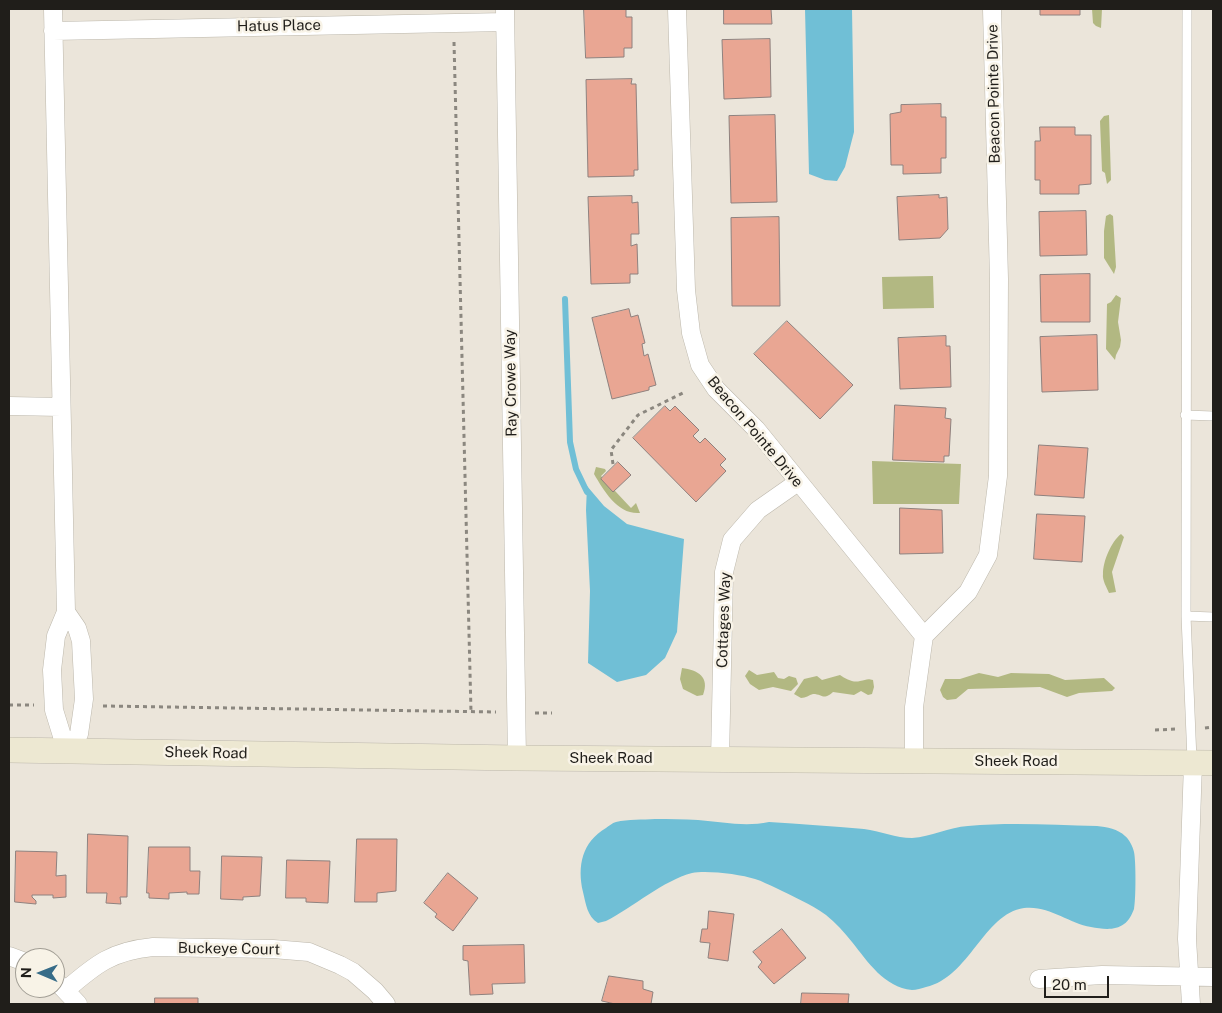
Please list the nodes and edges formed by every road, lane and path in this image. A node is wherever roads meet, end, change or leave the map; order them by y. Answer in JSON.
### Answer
{"nodes":[{"id":1,"x":53,"y":9,"type":"edge"},
{"id":2,"x":677,"y":9,"type":"edge"},
{"id":3,"x":992,"y":9,"type":"edge"},
{"id":4,"x":1187,"y":9,"type":"edge"},
{"id":5,"x":505,"y":15,"type":"edge"},
{"id":6,"x":53,"y":31,"type":"junction"},
{"id":7,"x":454,"y":66,"type":"dead end"},
{"id":8,"x":683,"y":393,"type":"dead end"},
{"id":9,"x":9,"y":406,"type":"edge"},
{"id":10,"x":61,"y":407,"type":"junction"},
{"id":11,"x":1185,"y":415,"type":"junction"},
{"id":12,"x":1213,"y":416,"type":"edge"},
{"id":13,"x":612,"y":464,"type":"dead end"},
{"id":14,"x":798,"y":482,"type":"junction"},
{"id":15,"x":66,"y":612,"type":"junction"},
{"id":16,"x":1186,"y":616,"type":"junction"},
{"id":17,"x":1213,"y":617,"type":"edge"},
{"id":18,"x":924,"y":636,"type":"junction"},
{"id":19,"x":9,"y":705,"type":"edge"},
{"id":20,"x":29,"y":705,"type":"dead end"},
{"id":21,"x":106,"y":706,"type":"dead end"},
{"id":22,"x":9,"y":750,"type":"edge"},
{"id":23,"x":68,"y":750,"type":"junction"},
{"id":24,"x":517,"y":758,"type":"junction"},
{"id":25,"x":720,"y":759,"type":"junction"},
{"id":26,"x":914,"y":760,"type":"junction"},
{"id":27,"x":1203,"y":763,"type":"edge"},
{"id":28,"x":1188,"y":977,"type":"junction"},
{"id":29,"x":1213,"y":978,"type":"edge"},
{"id":30,"x":1039,"y":979,"type":"dead end"},
{"id":31,"x":65,"y":983,"type":"edge"},
{"id":32,"x":65,"y":991,"type":"edge"},
{"id":33,"x":78,"y":1004,"type":"edge"},
{"id":34,"x":386,"y":1004,"type":"edge"},
{"id":35,"x":1191,"y":1004,"type":"edge"}],
"edges":[{"from":1,"to":6,"type":"street"},
{"from":2,"to":14,"type":"street","name":"Beacon Pointe Drive"},
{"from":3,"to":18,"type":"street","name":"Beacon Pointe Drive"},
{"from":4,"to":11,"type":"lane"},
{"from":5,"to":6,"type":"street","name":"Hatus Place"},
{"from":5,"to":24,"type":"street","name":"Ray Crowe Way"},
{"from":6,"to":10,"type":"street"},
{"from":7,"to":21,"type":"path"},
{"from":8,"to":13,"type":"path"},
{"from":9,"to":10,"type":"street"},
{"from":10,"to":15,"type":"street"},
{"from":11,"to":12,"type":"lane"},
{"from":11,"to":16,"type":"lane"},
{"from":14,"to":18,"type":"street","name":"Beacon Pointe Drive"},
{"from":14,"to":25,"type":"street","name":"Cottages Way"},
{"from":15,"to":23,"type":"street"},
{"from":15,"to":23,"type":"street"},
{"from":16,"to":17,"type":"lane"},
{"from":16,"to":27,"type":"lane"},
{"from":18,"to":26,"type":"street"},
{"from":19,"to":20,"type":"path"},
{"from":22,"to":23,"type":"street","name":"Sheek Road"},
{"from":23,"to":24,"type":"street","name":"Sheek Road"},
{"from":24,"to":25,"type":"street","name":"Sheek Road"},
{"from":25,"to":26,"type":"street","name":"Sheek Road"},
{"from":26,"to":27,"type":"street","name":"Sheek Road"},
{"from":27,"to":28,"type":"street"},
{"from":28,"to":29,"type":"street"},
{"from":28,"to":30,"type":"street"},
{"from":28,"to":35,"type":"street"},
{"from":31,"to":34,"type":"street","name":"Buckeye Court"},
{"from":32,"to":33,"type":"street"}]}
